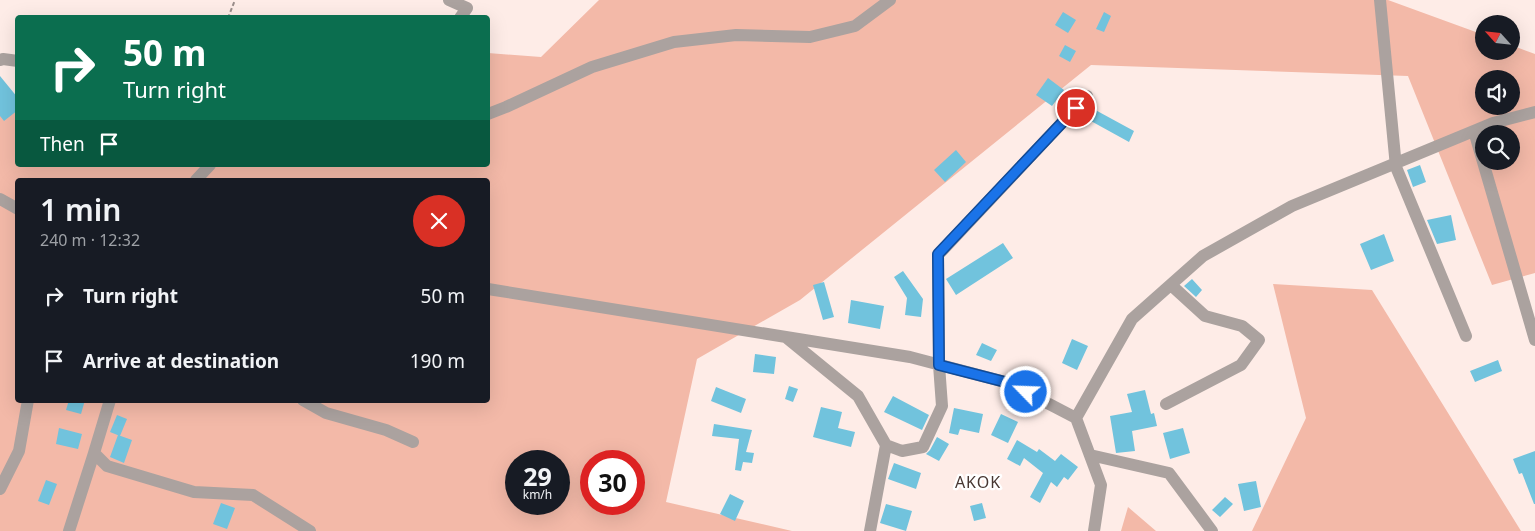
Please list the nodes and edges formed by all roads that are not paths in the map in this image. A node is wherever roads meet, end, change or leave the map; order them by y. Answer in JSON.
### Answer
{"nodes":[{"id":1,"x":449,"y":0,"type":"edge"},
{"id":2,"x":890,"y":0,"type":"edge"},
{"id":3,"x":1384,"y":0,"type":"edge"},
{"id":4,"x":462,"y":15,"type":"edge"},
{"id":5,"x":0,"y":60,"type":"edge"},
{"id":6,"x":15,"y":61,"type":"edge"},
{"id":7,"x":1087,"y":96,"type":"dead end"},
{"id":8,"x":1535,"y":112,"type":"edge"},
{"id":9,"x":490,"y":113,"type":"edge"},
{"id":10,"x":1474,"y":131,"type":"junction"},
{"id":11,"x":1395,"y":164,"type":"junction"},
{"id":12,"x":208,"y":167,"type":"edge"},
{"id":13,"x":198,"y":178,"type":"edge"},
{"id":14,"x":0,"y":199,"type":"edge"},
{"id":15,"x":15,"y":207,"type":"edge"},
{"id":16,"x":1171,"y":285,"type":"junction"},
{"id":17,"x":490,"y":289,"type":"edge"},
{"id":18,"x":1466,"y":336,"type":"dead end"},
{"id":19,"x":786,"y":337,"type":"junction"},
{"id":20,"x":1535,"y":340,"type":"edge"},
{"id":21,"x":939,"y":365,"type":"junction"},
{"id":22,"x":27,"y":403,"type":"edge"},
{"id":23,"x":109,"y":403,"type":"edge"},
{"id":24,"x":308,"y":403,"type":"edge"},
{"id":25,"x":1166,"y":404,"type":"dead end"},
{"id":26,"x":1076,"y":418,"type":"junction"},
{"id":27,"x":414,"y":442,"type":"dead end"},
{"id":28,"x":886,"y":445,"type":"junction"},
{"id":29,"x":94,"y":453,"type":"junction"},
{"id":30,"x":1090,"y":455,"type":"junction"},
{"id":31,"x":0,"y":489,"type":"edge"},
{"id":32,"x":69,"y":531,"type":"edge"},
{"id":33,"x":310,"y":531,"type":"edge"},
{"id":34,"x":870,"y":531,"type":"edge"},
{"id":35,"x":1094,"y":531,"type":"edge"},
{"id":36,"x":1212,"y":531,"type":"edge"}],
"edges":[{"from":1,"to":4,"type":"street"},
{"from":2,"to":9,"type":"street"},
{"from":3,"to":11,"type":"street"},
{"from":5,"to":6,"type":"street"},
{"from":7,"to":21,"type":"street"},
{"from":8,"to":10,"type":"street"},
{"from":10,"to":11,"type":"street"},
{"from":10,"to":20,"type":"street"},
{"from":11,"to":16,"type":"street"},
{"from":11,"to":18,"type":"street"},
{"from":12,"to":13,"type":"street"},
{"from":14,"to":15,"type":"street"},
{"from":16,"to":25,"type":"street"},
{"from":16,"to":26,"type":"street"},
{"from":17,"to":19,"type":"street"},
{"from":19,"to":21,"type":"street"},
{"from":19,"to":28,"type":"street"},
{"from":21,"to":26,"type":"street"},
{"from":21,"to":28,"type":"street"},
{"from":22,"to":31,"type":"street"},
{"from":23,"to":29,"type":"street"},
{"from":24,"to":27,"type":"street"},
{"from":26,"to":30,"type":"street"},
{"from":28,"to":34,"type":"street"},
{"from":29,"to":32,"type":"street"},
{"from":29,"to":33,"type":"street"},
{"from":30,"to":35,"type":"street"},
{"from":30,"to":36,"type":"street"}]}
